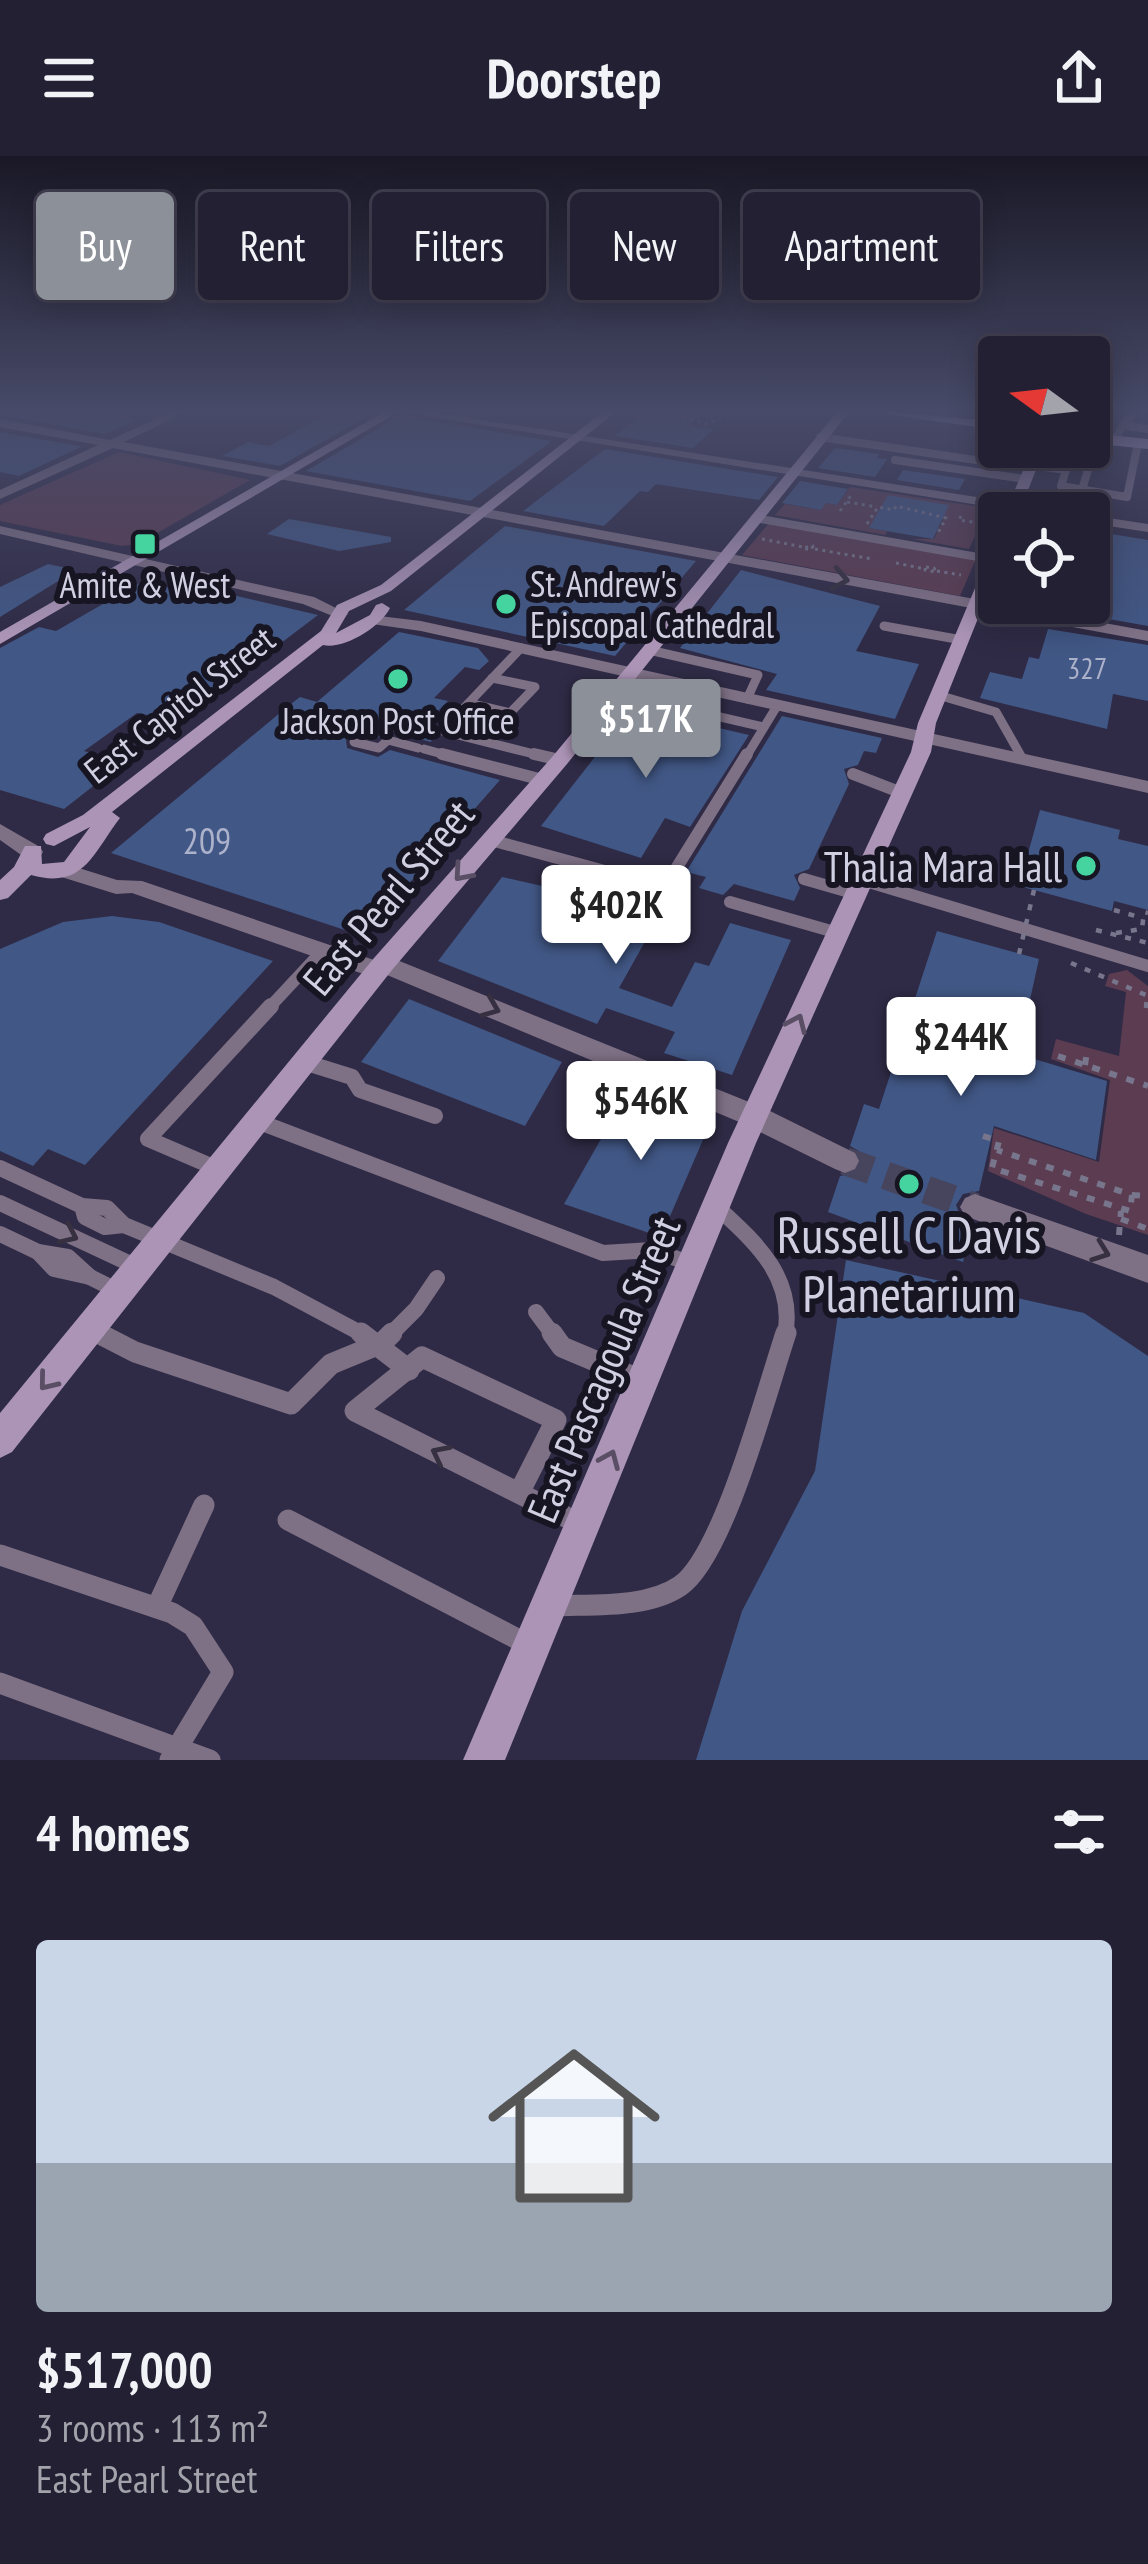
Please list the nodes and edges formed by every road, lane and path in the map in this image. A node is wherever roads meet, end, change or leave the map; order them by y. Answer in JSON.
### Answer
{"nodes":[{"id":1,"x":265,"y":486,"type":"edge"},
{"id":2,"x":337,"y":486,"type":"edge"},
{"id":3,"x":522,"y":486,"type":"edge"},
{"id":4,"x":780,"y":486,"type":"edge"},
{"id":5,"x":872,"y":486,"type":"edge"},
{"id":6,"x":1061,"y":486,"type":"edge"},
{"id":7,"x":1084,"y":486,"type":"edge"},
{"id":8,"x":1130,"y":486,"type":"edge"},
{"id":9,"x":856,"y":488,"type":"dead end"},
{"id":10,"x":1082,"y":490,"type":"junction"},
{"id":11,"x":847,"y":502,"type":"junction"},
{"id":12,"x":978,"y":504,"type":"edge"},
{"id":13,"x":878,"y":507,"type":"junction"},
{"id":14,"x":840,"y":511,"type":"dead end"},
{"id":15,"x":488,"y":513,"type":"junction"},
{"id":16,"x":755,"y":518,"type":"junction"},
{"id":17,"x":1110,"y":522,"type":"edge"},
{"id":18,"x":1148,"y":528,"type":"edge"},
{"id":19,"x":0,"y":530,"type":"edge"},
{"id":20,"x":864,"y":530,"type":"dead end"},
{"id":21,"x":762,"y":539,"type":"dead end"},
{"id":22,"x":934,"y":542,"type":"dead end"},
{"id":23,"x":978,"y":542,"type":"edge"},
{"id":24,"x":725,"y":556,"type":"junction"},
{"id":25,"x":872,"y":559,"type":"dead end"},
{"id":26,"x":135,"y":561,"type":"junction"},
{"id":27,"x":896,"y":563,"type":"dead end"},
{"id":28,"x":961,"y":575,"type":"dead end"},
{"id":29,"x":978,"y":600,"type":"edge"},
{"id":30,"x":977,"y":604,"type":"junction"},
{"id":31,"x":362,"y":612,"type":"junction"},
{"id":32,"x":884,"y":626,"type":"dead end"},
{"id":33,"x":1148,"y":636,"type":"edge"},
{"id":34,"x":0,"y":639,"type":"edge"},
{"id":35,"x":962,"y":640,"type":"junction"},
{"id":36,"x":521,"y":647,"type":"junction"},
{"id":37,"x":649,"y":650,"type":"junction"},
{"id":38,"x":631,"y":673,"type":"junction"},
{"id":39,"x":493,"y":678,"type":"junction"},
{"id":40,"x":616,"y":692,"type":"junction"},
{"id":41,"x":938,"y":695,"type":"junction"},
{"id":42,"x":747,"y":700,"type":"junction"},
{"id":43,"x":469,"y":703,"type":"junction"},
{"id":44,"x":776,"y":706,"type":"junction"},
{"id":45,"x":764,"y":727,"type":"junction"},
{"id":46,"x":923,"y":738,"type":"junction"},
{"id":47,"x":354,"y":742,"type":"dead end"},
{"id":48,"x":1021,"y":757,"type":"junction"},
{"id":49,"x":560,"y":760,"type":"junction"},
{"id":50,"x":853,"y":774,"type":"dead end"},
{"id":51,"x":543,"y":780,"type":"junction"},
{"id":52,"x":1148,"y":787,"type":"edge"},
{"id":53,"x":902,"y":793,"type":"junction"},
{"id":54,"x":0,"y":830,"type":"edge"},
{"id":55,"x":54,"y":839,"type":"junction"},
{"id":56,"x":491,"y":840,"type":"junction"},
{"id":57,"x":88,"y":849,"type":"junction"},
{"id":58,"x":30,"y":855,"type":"junction"},
{"id":59,"x":60,"y":871,"type":"junction"},
{"id":60,"x":674,"y":872,"type":"dead end"},
{"id":61,"x":804,"y":879,"type":"dead end"},
{"id":62,"x":134,"y":886,"type":"junction"},
{"id":63,"x":859,"y":887,"type":"junction"},
{"id":64,"x":1034,"y":890,"type":"dead end"},
{"id":65,"x":677,"y":892,"type":"dead end"},
{"id":66,"x":0,"y":893,"type":"edge"},
{"id":67,"x":730,"y":902,"type":"dead end"},
{"id":68,"x":0,"y":909,"type":"edge"},
{"id":69,"x":1114,"y":910,"type":"dead end"},
{"id":70,"x":1146,"y":916,"type":"edge"},
{"id":71,"x":838,"y":933,"type":"junction"},
{"id":72,"x":1111,"y":934,"type":"dead end"},
{"id":73,"x":322,"y":951,"type":"junction"},
{"id":74,"x":1019,"y":954,"type":"dead end"},
{"id":75,"x":1053,"y":957,"type":"dead end"},
{"id":76,"x":1148,"y":966,"type":"edge"},
{"id":77,"x":381,"y":967,"type":"junction"},
{"id":78,"x":1148,"y":996,"type":"edge"},
{"id":79,"x":1146,"y":1008,"type":"edge"},
{"id":80,"x":1087,"y":1051,"type":"dead end"},
{"id":81,"x":1058,"y":1056,"type":"dead end"},
{"id":82,"x":304,"y":1062,"type":"junction"},
{"id":83,"x":1085,"y":1065,"type":"junction"},
{"id":84,"x":1148,"y":1086,"type":"edge"},
{"id":85,"x":435,"y":1116,"type":"dead end"},
{"id":86,"x":754,"y":1116,"type":"junction"},
{"id":87,"x":257,"y":1121,"type":"junction"},
{"id":88,"x":983,"y":1136,"type":"dead end"},
{"id":89,"x":997,"y":1150,"type":"junction"},
{"id":90,"x":845,"y":1161,"type":"tunnel mouth"},
{"id":91,"x":0,"y":1168,"type":"edge"},
{"id":92,"x":218,"y":1169,"type":"junction"},
{"id":93,"x":1132,"y":1195,"type":"junction"},
{"id":94,"x":1148,"y":1196,"type":"edge"},
{"id":95,"x":0,"y":1203,"type":"edge"},
{"id":96,"x":716,"y":1206,"type":"junction"},
{"id":97,"x":975,"y":1208,"type":"tunnel mouth"},
{"id":98,"x":1121,"y":1208,"type":"junction"},
{"id":99,"x":1121,"y":1219,"type":"junction"},
{"id":100,"x":1148,"y":1228,"type":"edge"},
{"id":101,"x":0,"y":1234,"type":"edge"},
{"id":102,"x":160,"y":1240,"type":"junction"},
{"id":103,"x":1118,"y":1241,"type":"dead end"},
{"id":104,"x":692,"y":1264,"type":"junction"},
{"id":105,"x":1148,"y":1269,"type":"edge"},
{"id":106,"x":436,"y":1278,"type":"dead end"},
{"id":107,"x":129,"y":1280,"type":"junction"},
{"id":108,"x":536,"y":1312,"type":"dead end"},
{"id":109,"x":89,"y":1329,"type":"junction"},
{"id":110,"x":382,"y":1343,"type":"junction"},
{"id":111,"x":410,"y":1370,"type":"junction"},
{"id":112,"x":643,"y":1382,"type":"junction"},
{"id":113,"x":0,"y":1440,"type":"edge"},
{"id":114,"x":519,"y":1493,"type":"junction"},
{"id":115,"x":204,"y":1505,"type":"dead end"},
{"id":116,"x":288,"y":1520,"type":"dead end"},
{"id":117,"x":582,"y":1526,"type":"junction"},
{"id":118,"x":0,"y":1555,"type":"edge"},
{"id":119,"x":548,"y":1606,"type":"junction"},
{"id":120,"x":157,"y":1607,"type":"junction"},
{"id":121,"x":532,"y":1647,"type":"junction"},
{"id":122,"x":0,"y":1683,"type":"edge"},
{"id":123,"x":174,"y":1754,"type":"edge"},
{"id":124,"x":210,"y":1760,"type":"edge"},
{"id":125,"x":484,"y":1760,"type":"edge"}],
"edges":[{"from":1,"to":26,"type":"main road"},
{"from":2,"to":15,"type":"street"},
{"from":3,"to":15,"type":"main road","name":"East Capitol Street"},
{"from":4,"to":16,"type":"main road","name":"East Pearl Street"},
{"from":5,"to":12,"type":"street"},
{"from":6,"to":10,"type":"lane"},
{"from":7,"to":10,"type":"lane"},
{"from":8,"to":10,"type":"lane"},
{"from":9,"to":11,"type":"path"},
{"from":11,"to":13,"type":"path"},
{"from":11,"to":14,"type":"path"},
{"from":13,"to":20,"type":"path"},
{"from":13,"to":22,"type":"path"},
{"from":15,"to":24,"type":"street"},
{"from":15,"to":31,"type":"main road","name":"East Capitol Street"},
{"from":15,"to":31,"type":"main road","name":"East Capitol Street"},
{"from":16,"to":23,"type":"lane"},
{"from":16,"to":24,"type":"main road","name":"East Pearl Street"},
{"from":17,"to":18,"type":"street"},
{"from":19,"to":26,"type":"street"},
{"from":21,"to":25,"type":"path"},
{"from":24,"to":30,"type":"street","one_way":true},
{"from":24,"to":37,"type":"main road","name":"East Pearl Street"},
{"from":26,"to":31,"type":"street"},
{"from":26,"to":34,"type":"main road"},
{"from":27,"to":28,"type":"path"},
{"from":29,"to":30,"type":"main road","name":"East Pascagoula Street"},
{"from":30,"to":33,"type":"street"},
{"from":30,"to":35,"type":"main road","name":"East Pascagoula Street"},
{"from":31,"to":36,"type":"street"},
{"from":31,"to":55,"type":"main road","name":"East Capitol Street"},
{"from":31,"to":57,"type":"main road","name":"East Capitol Street"},
{"from":32,"to":35,"type":"lane"},
{"from":35,"to":41,"type":"main road","name":"East Pascagoula Street"},
{"from":36,"to":38,"type":"street"},
{"from":36,"to":39,"type":"lane"},
{"from":37,"to":38,"type":"main road","name":"East Pearl Street"},
{"from":37,"to":42,"type":"lane"},
{"from":38,"to":40,"type":"main road","name":"East Pearl Street"},
{"from":38,"to":42,"type":"street"},
{"from":39,"to":43,"type":"lane"},
{"from":39,"to":43,"type":"lane"},
{"from":40,"to":45,"type":"lane"},
{"from":40,"to":49,"type":"main road","name":"East Pearl Street"},
{"from":41,"to":46,"type":"main road","name":"East Pascagoula Street"},
{"from":41,"to":48,"type":"lane"},
{"from":42,"to":44,"type":"street"},
{"from":43,"to":49,"type":"lane"},
{"from":44,"to":45,"type":"lane"},
{"from":44,"to":46,"type":"street"},
{"from":45,"to":60,"type":"lane"},
{"from":46,"to":48,"type":"street"},
{"from":46,"to":53,"type":"main road","name":"East Pascagoula Street"},
{"from":47,"to":51,"type":"lane"},
{"from":48,"to":52,"type":"street"},
{"from":49,"to":51,"type":"main road","name":"East Pearl Street"},
{"from":50,"to":53,"type":"lane"},
{"from":51,"to":56,"type":"main road","name":"East Pearl Street"},
{"from":53,"to":63,"type":"main road","name":"East Pascagoula Street"},
{"from":54,"to":58,"type":"street"},
{"from":55,"to":57,"type":"main road"},
{"from":55,"to":58,"type":"main road","name":"East Capitol Street"},
{"from":56,"to":65,"type":"lane"},
{"from":56,"to":77,"type":"main road","name":"East Pearl Street","one_way":true},
{"from":57,"to":59,"type":"main road","name":"East Capitol Street"},
{"from":57,"to":62,"type":"street"},
{"from":58,"to":59,"type":"main road"},
{"from":58,"to":66,"type":"main road"},
{"from":59,"to":62,"type":"street"},
{"from":59,"to":68,"type":"main road"},
{"from":61,"to":63,"type":"lane"},
{"from":62,"to":73,"type":"street"},
{"from":63,"to":71,"type":"main road","name":"East Pascagoula Street"},
{"from":63,"to":76,"type":"lane"},
{"from":64,"to":74,"type":"path","bridge":true},
{"from":67,"to":71,"type":"lane"},
{"from":69,"to":70,"type":"path"},
{"from":70,"to":72,"type":"path"},
{"from":86,"to":71,"type":"main road","name":"East Pascagoula Street","one_way":true},
{"from":73,"to":77,"type":"street"},
{"from":73,"to":92,"type":"lane"},
{"from":75,"to":78,"type":"path"},
{"from":77,"to":82,"type":"main road","name":"East Pearl Street"},
{"from":77,"to":86,"type":"street","one_way":true},
{"from":78,"to":79,"type":"path"},
{"from":80,"to":83,"type":"path"},
{"from":81,"to":83,"type":"path"},
{"from":82,"to":85,"type":"lane"},
{"from":82,"to":87,"type":"main road","name":"East Pearl Street"},
{"from":83,"to":84,"type":"path"},
{"from":86,"to":90,"type":"street"},
{"from":86,"to":96,"type":"main road","name":"East Pascagoula Street"},
{"from":87,"to":92,"type":"main road","name":"East Pearl Street"},
{"from":87,"to":104,"type":"lane"},
{"from":88,"to":89,"type":"path"},
{"from":89,"to":93,"type":"path"},
{"from":89,"to":98,"type":"path"},
{"from":91,"to":102,"type":"lane"},
{"from":92,"to":102,"type":"main road","name":"East Pearl Street"},
{"from":93,"to":94,"type":"path"},
{"from":93,"to":98,"type":"path"},
{"from":95,"to":107,"type":"lane","one_way":true},
{"from":96,"to":104,"type":"main road","name":"East Pascagoula Street"},
{"from":96,"to":119,"type":"lane"},
{"from":97,"to":105,"type":"street","one_way":true},
{"from":98,"to":99,"type":"path"},
{"from":99,"to":100,"type":"path"},
{"from":99,"to":103,"type":"path"},
{"from":101,"to":107,"type":"lane"},
{"from":102,"to":107,"type":"main road","name":"East Pearl Street"},
{"from":102,"to":110,"type":"lane"},
{"from":104,"to":112,"type":"main road","name":"East Pascagoula Street"},
{"from":106,"to":110,"type":"lane"},
{"from":107,"to":109,"type":"main road","name":"East Pearl Street"},
{"from":108,"to":112,"type":"lane"},
{"from":109,"to":110,"type":"lane"},
{"from":109,"to":113,"type":"main road","name":"East Pearl Street","one_way":true},
{"from":110,"to":111,"type":"lane"},
{"from":111,"to":114,"type":"lane"},
{"from":114,"to":111,"type":"lane","one_way":true},
{"from":117,"to":112,"type":"main road","name":"East Pascagoula Street","one_way":true},
{"from":114,"to":117,"type":"lane"},
{"from":115,"to":120,"type":"lane"},
{"from":116,"to":121,"type":"lane"},
{"from":117,"to":119,"type":"main road","name":"East Pascagoula Street"},
{"from":118,"to":120,"type":"lane"},
{"from":119,"to":121,"type":"main road","name":"East Pascagoula Street"},
{"from":120,"to":123,"type":"lane"},
{"from":121,"to":125,"type":"main road","name":"East Pascagoula Street"},
{"from":122,"to":123,"type":"lane"},
{"from":123,"to":124,"type":"lane"}]}
